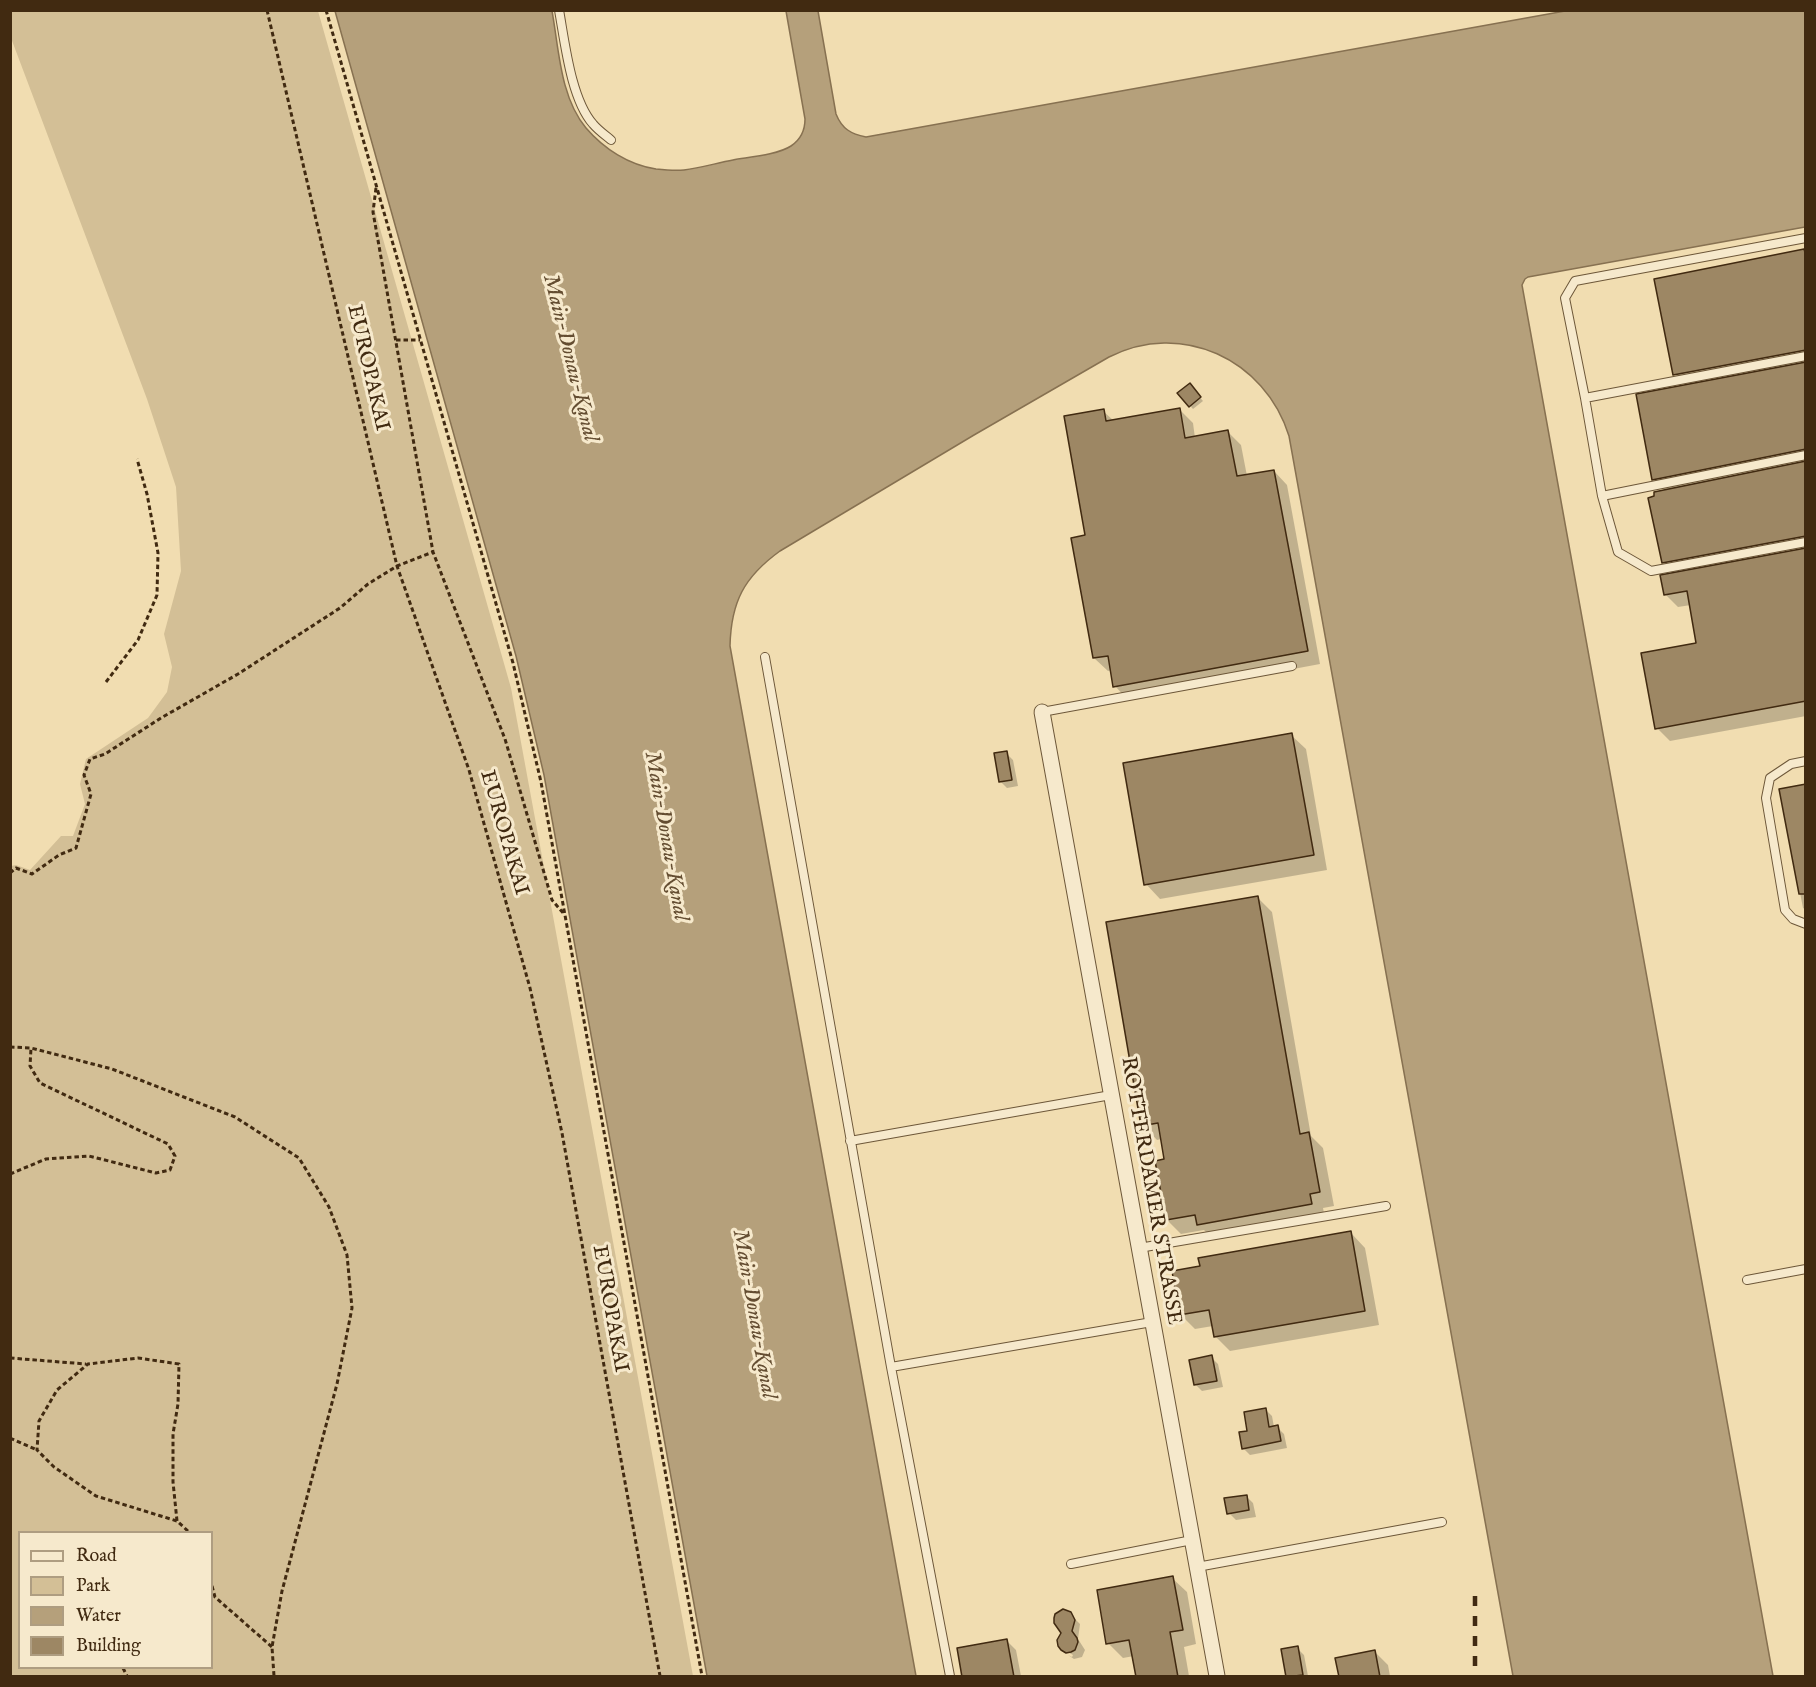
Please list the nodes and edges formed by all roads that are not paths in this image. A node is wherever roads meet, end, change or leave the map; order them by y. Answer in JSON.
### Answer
{"nodes":[{"id":1,"x":559,"y":10,"type":"edge"},
{"id":2,"x":611,"y":140,"type":"dead end"},
{"id":3,"x":1806,"y":238,"type":"edge"},
{"id":4,"x":1806,"y":356,"type":"edge"},
{"id":5,"x":1586,"y":398,"type":"junction"},
{"id":6,"x":1806,"y":455,"type":"edge"},
{"id":7,"x":1602,"y":496,"type":"junction"},
{"id":8,"x":1806,"y":542,"type":"edge"},
{"id":9,"x":765,"y":657,"type":"dead end"},
{"id":10,"x":1292,"y":666,"type":"dead end"},
{"id":11,"x":1042,"y":712,"type":"joint"},
{"id":12,"x":1806,"y":761,"type":"edge"},
{"id":13,"x":1806,"y":924,"type":"edge"},
{"id":14,"x":1112,"y":1095,"type":"junction"},
{"id":15,"x":850,"y":1141,"type":"junction"},
{"id":16,"x":1386,"y":1206,"type":"dead end"},
{"id":17,"x":1139,"y":1248,"type":"junction"},
{"id":18,"x":1806,"y":1269,"type":"edge"},
{"id":19,"x":1747,"y":1280,"type":"dead end"},
{"id":20,"x":1152,"y":1322,"type":"junction"},
{"id":21,"x":891,"y":1367,"type":"junction"},
{"id":22,"x":1442,"y":1522,"type":"dead end"},
{"id":23,"x":1192,"y":1540,"type":"junction"},
{"id":24,"x":1071,"y":1564,"type":"dead end"},
{"id":25,"x":1197,"y":1567,"type":"junction"},
{"id":26,"x":950,"y":1677,"type":"edge"},
{"id":27,"x":1217,"y":1677,"type":"edge"}],
"edges":[{"from":1,"to":2,"type":"lane"},
{"from":3,"to":5,"type":"lane"},
{"from":4,"to":5,"type":"lane"},
{"from":5,"to":7,"type":"lane"},
{"from":6,"to":7,"type":"lane"},
{"from":7,"to":8,"type":"lane"},
{"from":9,"to":15,"type":"lane"},
{"from":10,"to":11,"type":"lane"},
{"from":11,"to":14,"type":"street","name":"ROTTERDAMER STRASSE"},
{"from":12,"to":13,"type":"lane"},
{"from":14,"to":15,"type":"lane"},
{"from":14,"to":17,"type":"street","name":"ROTTERDAMER STRASSE"},
{"from":15,"to":21,"type":"lane"},
{"from":16,"to":17,"type":"lane"},
{"from":17,"to":20,"type":"street","name":"ROTTERDAMER STRASSE"},
{"from":18,"to":19,"type":"lane"},
{"from":20,"to":21,"type":"lane"},
{"from":20,"to":23,"type":"street","name":"ROTTERDAMER STRASSE"},
{"from":21,"to":26,"type":"lane"},
{"from":22,"to":25,"type":"lane"},
{"from":23,"to":24,"type":"lane"},
{"from":23,"to":25,"type":"street","name":"ROTTERDAMER STRASSE"},
{"from":25,"to":27,"type":"street","name":"ROTTERDAMER STRASSE"}]}
